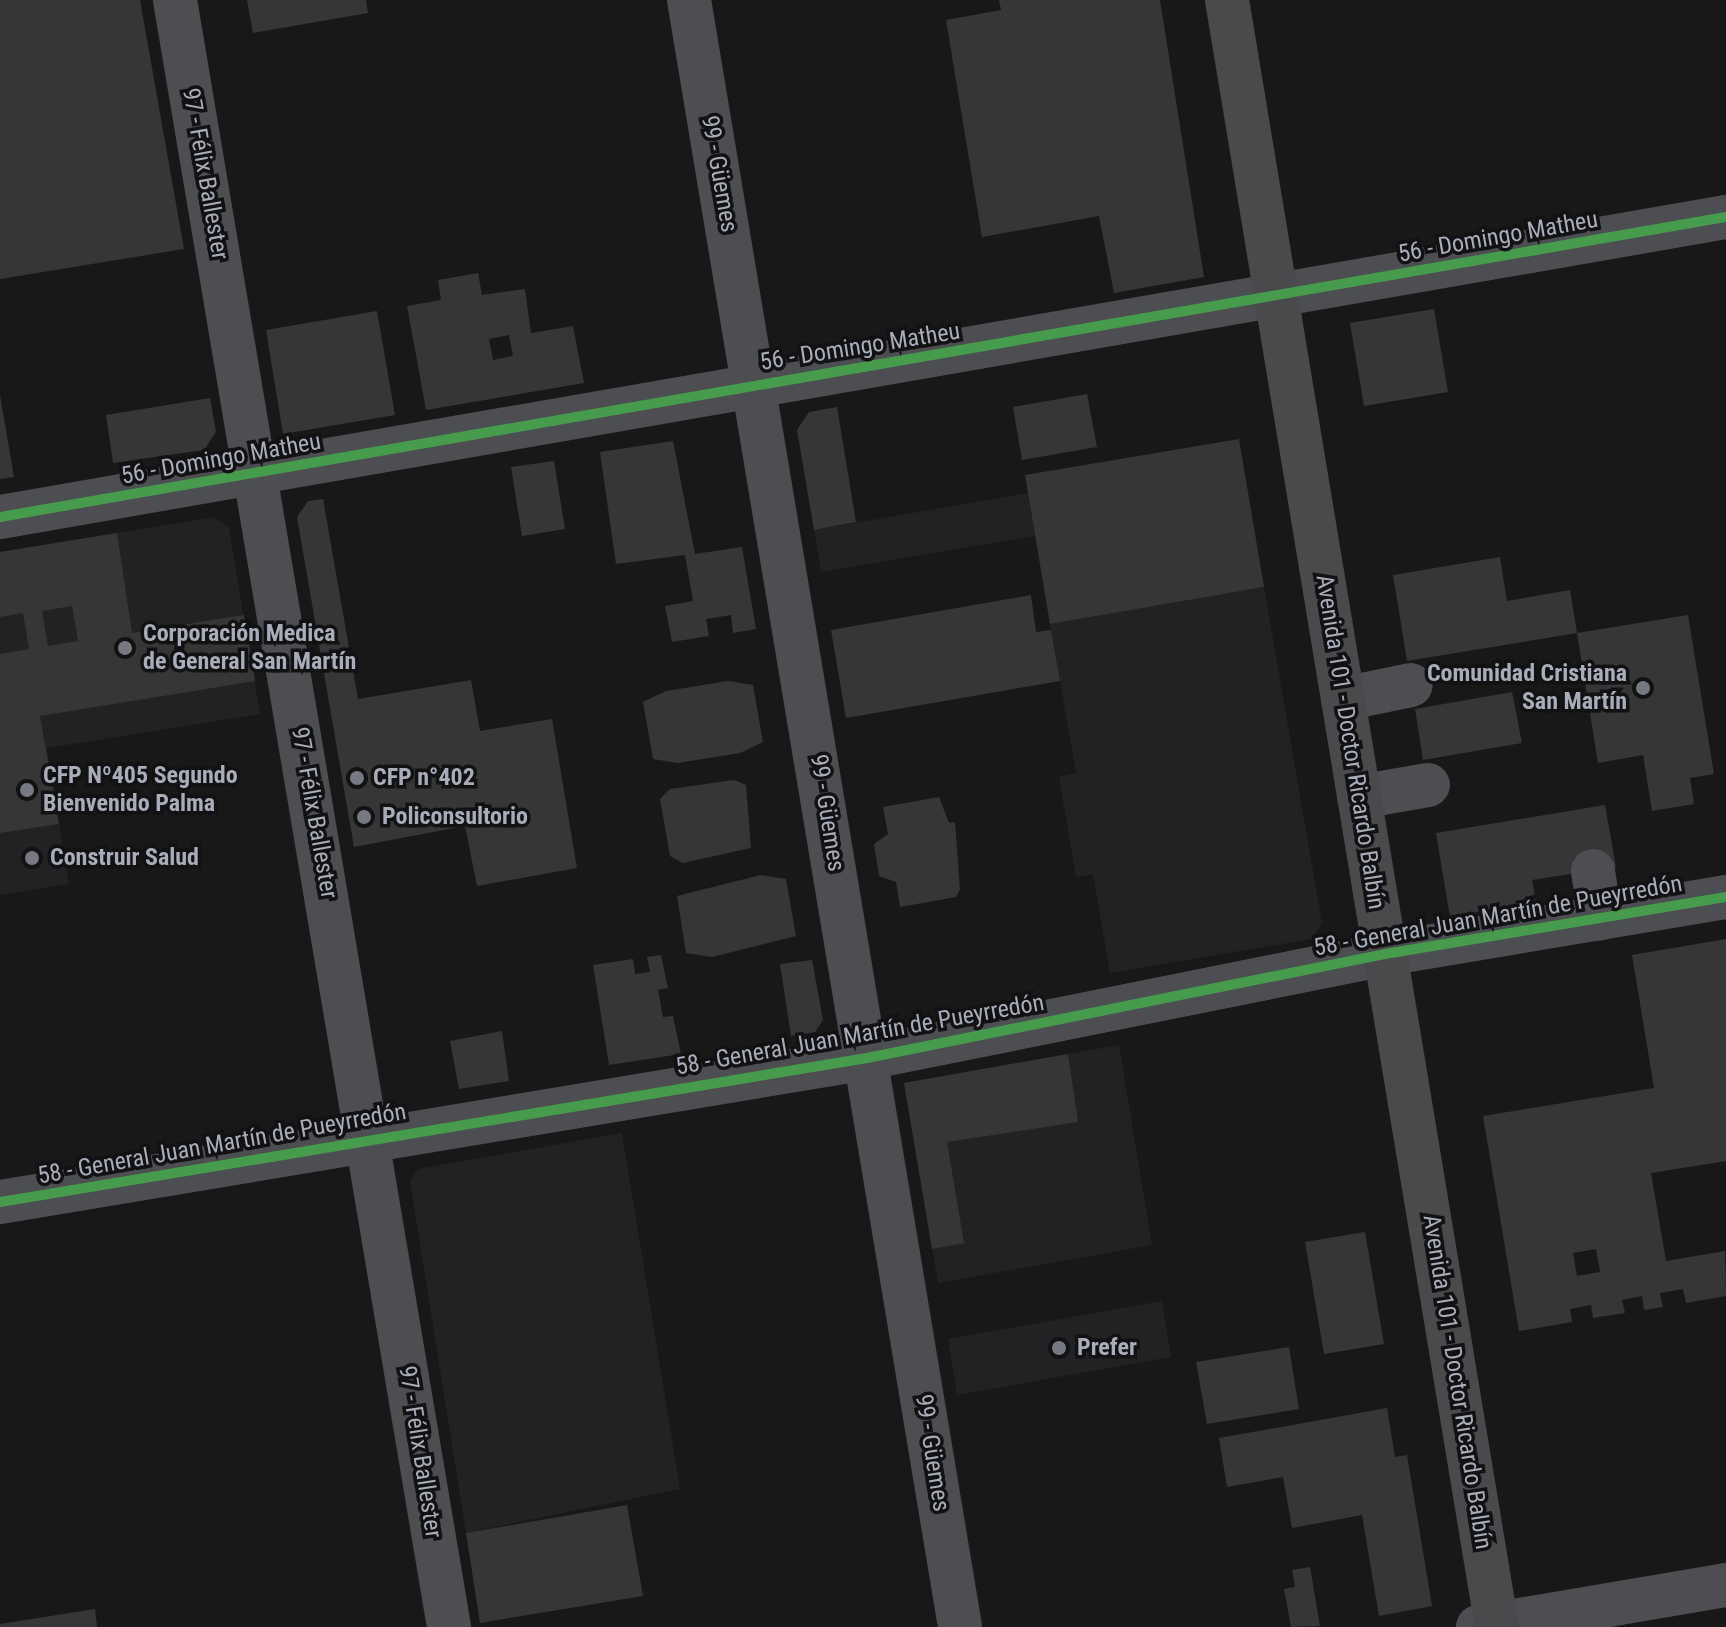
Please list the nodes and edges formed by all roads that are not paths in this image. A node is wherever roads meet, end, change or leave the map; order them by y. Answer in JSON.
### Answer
{"nodes":[{"id":1,"x":175,"y":0,"type":"edge"},
{"id":2,"x":689,"y":0,"type":"edge"},
{"id":3,"x":1227,"y":0,"type":"edge"},
{"id":4,"x":1726,"y":217,"type":"edge"},
{"id":5,"x":1277,"y":298,"type":"junction"},
{"id":6,"x":755,"y":385,"type":"junction"},
{"id":7,"x":256,"y":472,"type":"junction"},
{"id":8,"x":0,"y":517,"type":"edge"},
{"id":9,"x":1411,"y":685,"type":"dead end"},
{"id":10,"x":1343,"y":699,"type":"junction"},
{"id":11,"x":1428,"y":785,"type":"dead end"},
{"id":12,"x":1359,"y":797,"type":"junction"},
{"id":13,"x":1593,"y":871,"type":"dead end"},
{"id":14,"x":1726,"y":897,"type":"edge"},
{"id":15,"x":1600,"y":918,"type":"junction"},
{"id":16,"x":1385,"y":954,"type":"junction"},
{"id":17,"x":867,"y":1058,"type":"junction"},
{"id":18,"x":369,"y":1139,"type":"junction"},
{"id":19,"x":0,"y":1202,"type":"edge"},
{"id":20,"x":1726,"y":1585,"type":"edge"},
{"id":21,"x":1490,"y":1626,"type":"edge"},
{"id":22,"x":449,"y":1627,"type":"edge"},
{"id":23,"x":960,"y":1627,"type":"edge"}],
"edges":[{"from":1,"to":7,"type":"street","name":"97 - Félix Ballester"},
{"from":2,"to":6,"type":"street","name":"99 - Güemes"},
{"from":3,"to":5,"type":"main road","name":"Avenida 101 - Doctor Ricardo Balbín"},
{"from":4,"to":5,"type":"street","name":"56 - Domingo Matheu"},
{"from":5,"to":6,"type":"street","name":"56 - Domingo Matheu"},
{"from":5,"to":10,"type":"main road","name":"Avenida 101 - Doctor Ricardo Balbín"},
{"from":6,"to":7,"type":"street","name":"56 - Domingo Matheu"},
{"from":6,"to":17,"type":"street","name":"99 - Güemes"},
{"from":7,"to":8,"type":"street","name":"56 - Domingo Matheu"},
{"from":7,"to":18,"type":"street","name":"97 - Félix Ballester"},
{"from":9,"to":10,"type":"street"},
{"from":10,"to":12,"type":"main road","name":"Avenida 101 - Doctor Ricardo Balbín"},
{"from":11,"to":12,"type":"street"},
{"from":12,"to":16,"type":"main road","name":"Avenida 101 - Doctor Ricardo Balbín"},
{"from":13,"to":15,"type":"street"},
{"from":14,"to":15,"type":"street","name":"58 - General Juan Martín de Pueyrredón"},
{"from":15,"to":16,"type":"street","name":"58 - General Juan Martín de Pueyrredón"},
{"from":16,"to":17,"type":"street","name":"58 - General Juan Martín de Pueyrredón"},
{"from":16,"to":21,"type":"main road","name":"Avenida 101 - Doctor Ricardo Balbín"},
{"from":17,"to":18,"type":"street","name":"58 - General Juan Martín de Pueyrredón"},
{"from":17,"to":23,"type":"street","name":"99 - Güemes"},
{"from":18,"to":19,"type":"street","name":"58 - General Juan Martín de Pueyrredón"},
{"from":18,"to":22,"type":"street","name":"97 - Félix Ballester"},
{"from":20,"to":21,"type":"street"}]}
